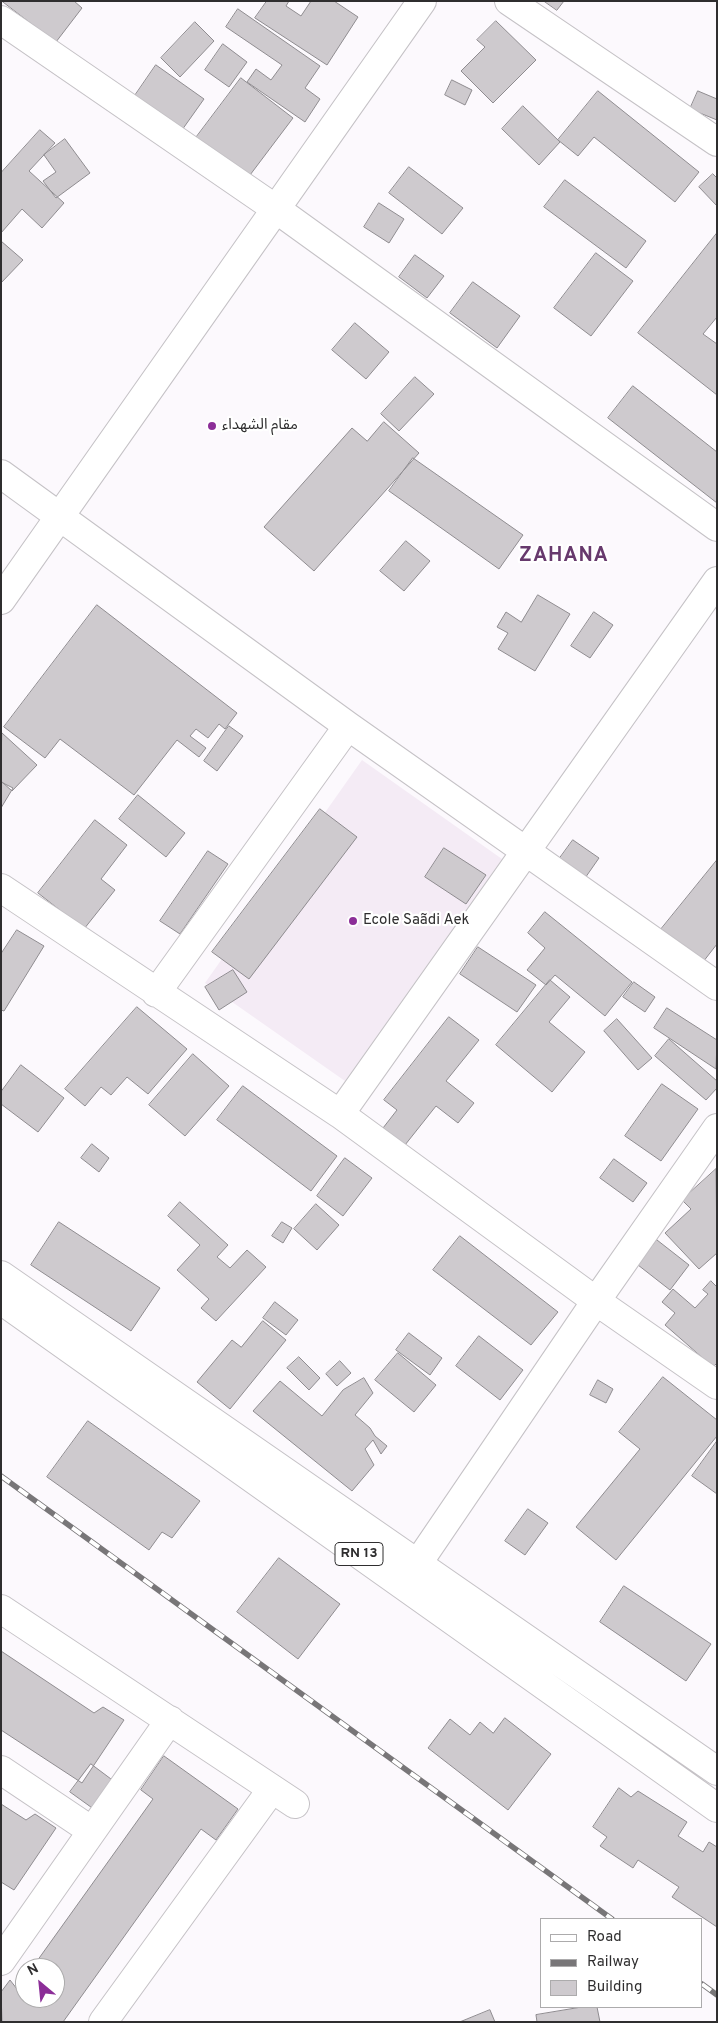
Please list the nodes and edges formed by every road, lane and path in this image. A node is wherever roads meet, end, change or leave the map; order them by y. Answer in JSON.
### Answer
{"nodes":[{"id":1,"x":422,"y":1,"type":"edge"},
{"id":2,"x":509,"y":1,"type":"edge"},
{"id":3,"x":1,"y":20,"type":"edge"},
{"id":4,"x":717,"y":142,"type":"edge"},
{"id":5,"x":276,"y":209,"type":"junction"},
{"id":6,"x":1,"y":474,"type":"edge"},
{"id":7,"x":60,"y":516,"type":"junction"},
{"id":8,"x":717,"y":527,"type":"edge"},
{"id":9,"x":717,"y":581,"type":"edge"},
{"id":10,"x":1,"y":600,"type":"edge"},
{"id":11,"x":348,"y":726,"type":"junction"},
{"id":12,"x":525,"y":851,"type":"junction"},
{"id":13,"x":1,"y":888,"type":"edge"},
{"id":14,"x":717,"y":986,"type":"edge"},
{"id":15,"x":156,"y":992,"type":"junction"},
{"id":16,"x":340,"y":1114,"type":"junction"},
{"id":17,"x":717,"y":1128,"type":"edge"},
{"id":18,"x":1,"y":1275,"type":"edge"},
{"id":19,"x":1,"y":1300,"type":"edge"},
{"id":20,"x":596,"y":1300,"type":"junction"},
{"id":21,"x":717,"y":1384,"type":"edge"},
{"id":22,"x":418,"y":1563,"type":"junction"},
{"id":23,"x":401,"y":1584,"type":"junction"},
{"id":24,"x":1,"y":1609,"type":"edge"},
{"id":25,"x":170,"y":1720,"type":"junction"},
{"id":26,"x":1,"y":1770,"type":"edge"},
{"id":27,"x":717,"y":1771,"type":"edge"},
{"id":28,"x":272,"y":1788,"type":"junction"},
{"id":29,"x":295,"y":1804,"type":"dead end"},
{"id":30,"x":717,"y":1808,"type":"edge"},
{"id":31,"x":92,"y":1831,"type":"junction"},
{"id":32,"x":6,"y":1943,"type":"edge"},
{"id":33,"x":103,"y":2022,"type":"edge"}],
"edges":[{"from":1,"to":5,"type":"main road"},
{"from":2,"to":4,"type":"main road"},
{"from":3,"to":5,"type":"main road"},
{"from":5,"to":7,"type":"main road"},
{"from":5,"to":8,"type":"main road"},
{"from":6,"to":7,"type":"main road"},
{"from":7,"to":10,"type":"main road"},
{"from":7,"to":11,"type":"main road"},
{"from":9,"to":12,"type":"main road"},
{"from":11,"to":12,"type":"main road"},
{"from":11,"to":15,"type":"main road"},
{"from":12,"to":14,"type":"main road"},
{"from":12,"to":16,"type":"main road"},
{"from":13,"to":15,"type":"main road"},
{"from":15,"to":16,"type":"main road"},
{"from":16,"to":20,"type":"main road"},
{"from":17,"to":20,"type":"main road"},
{"from":18,"to":22,"type":"main road","number":"RN 13"},
{"from":19,"to":23,"type":"main road","number":"RN 13"},
{"from":20,"to":21,"type":"main road"},
{"from":20,"to":22,"type":"main road"},
{"from":22,"to":23,"type":"main road"},
{"from":22,"to":27,"type":"main road","number":"RN 13"},
{"from":23,"to":30,"type":"main road","number":"RN 13"},
{"from":24,"to":25,"type":"main road"},
{"from":25,"to":28,"type":"main road"},
{"from":25,"to":31,"type":"main road"},
{"from":26,"to":31,"type":"main road"},
{"from":28,"to":29,"type":"main road"},
{"from":28,"to":33,"type":"main road"},
{"from":31,"to":32,"type":"main road"}]}
